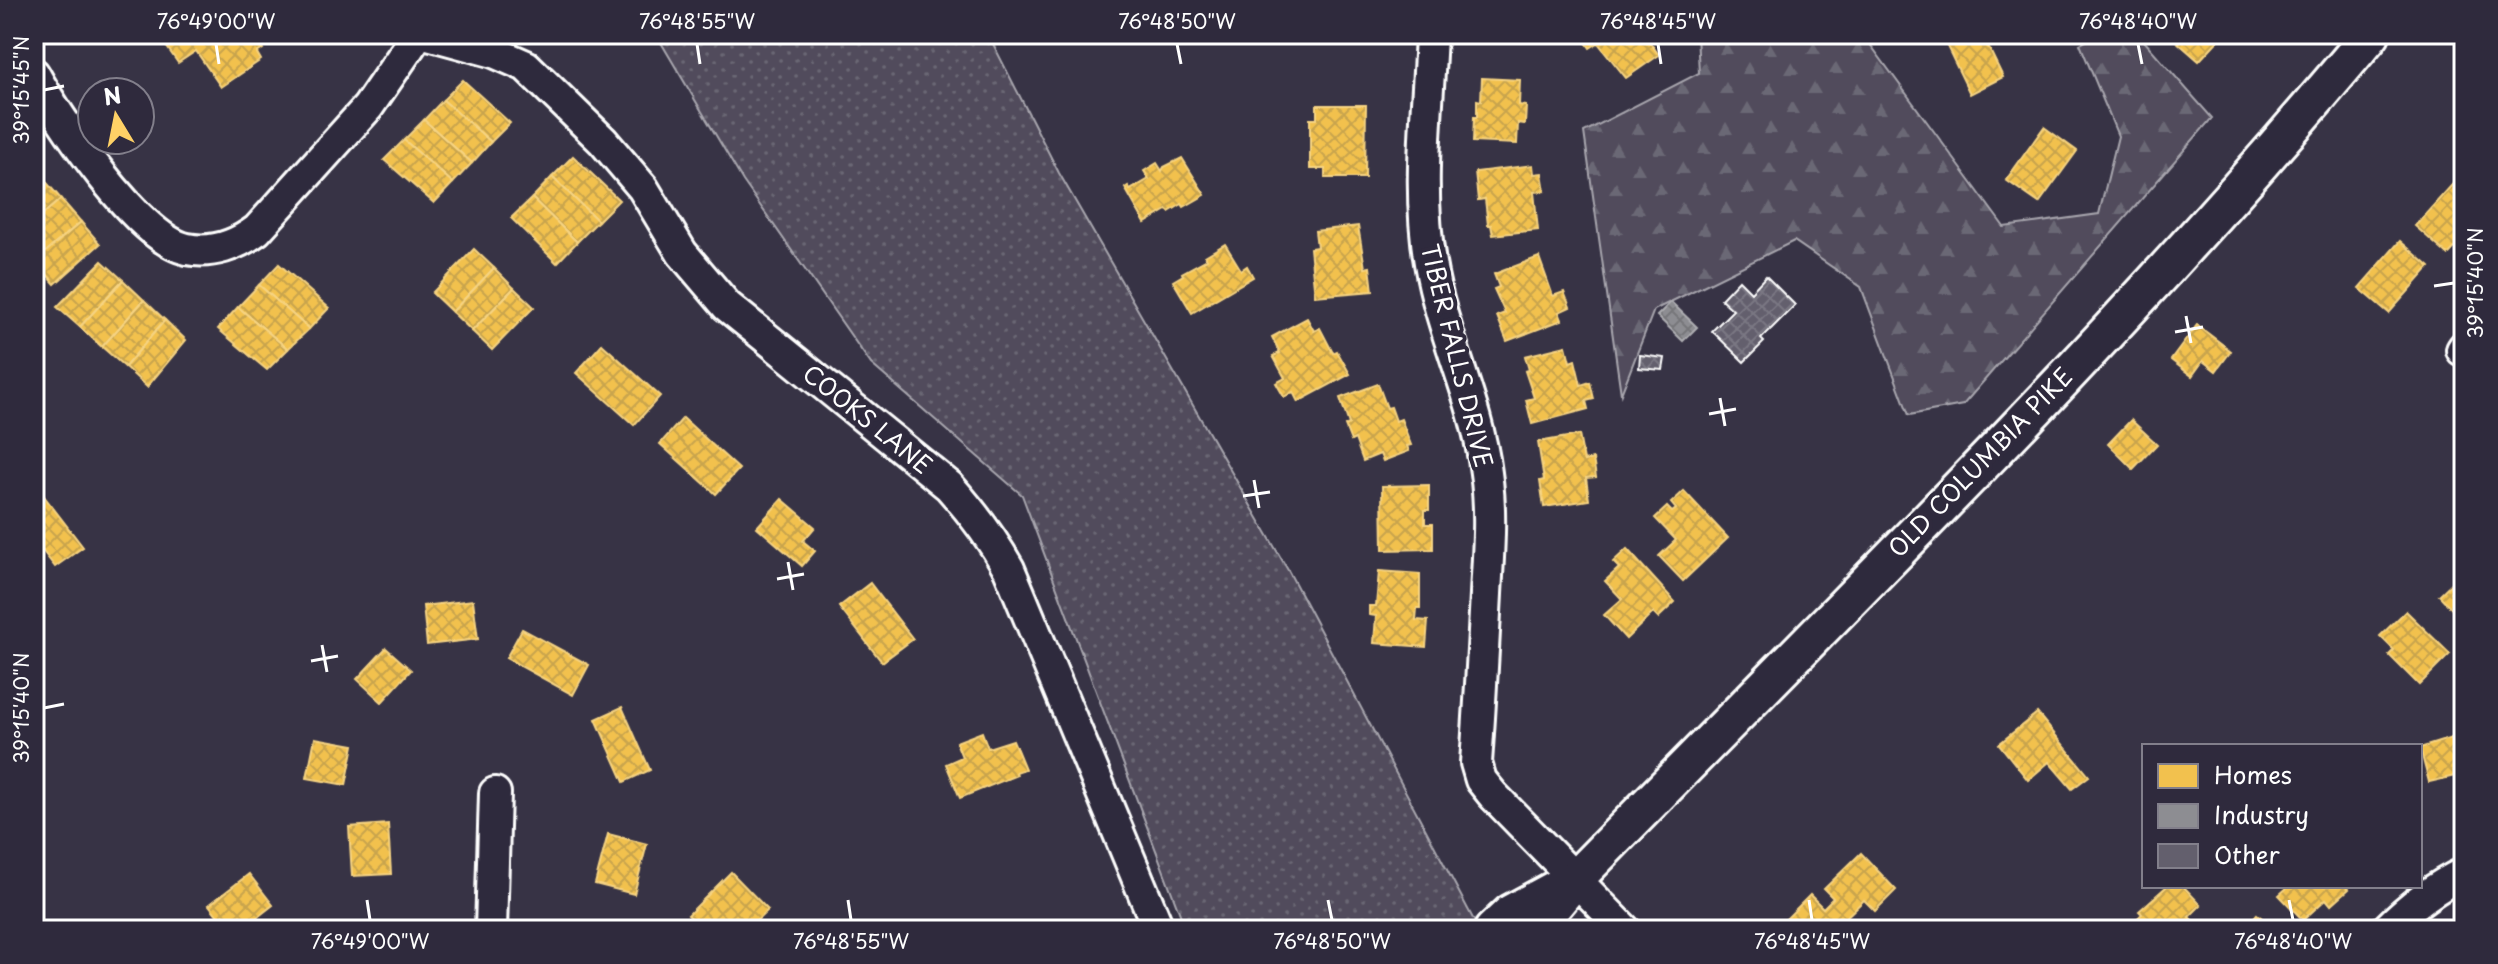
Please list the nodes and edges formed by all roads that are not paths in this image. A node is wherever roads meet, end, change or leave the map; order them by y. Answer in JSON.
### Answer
{"nodes":[{"id":1,"x":418,"y":34,"type":"edge"},
{"id":2,"x":428,"y":34,"type":"edge"},
{"id":3,"x":1431,"y":34,"type":"edge"},
{"id":4,"x":2361,"y":38,"type":"edge"},
{"id":5,"x":34,"y":74,"type":"edge"},
{"id":6,"x":495,"y":793,"type":"dead end"},
{"id":7,"x":2464,"y":873,"type":"edge"},
{"id":8,"x":1576,"y":878,"type":"junction"},
{"id":9,"x":491,"y":930,"type":"edge"},
{"id":10,"x":1159,"y":930,"type":"edge"},
{"id":11,"x":1493,"y":930,"type":"edge"},
{"id":12,"x":1533,"y":930,"type":"edge"},
{"id":13,"x":1625,"y":930,"type":"edge"},
{"id":14,"x":2386,"y":930,"type":"edge"}],
"edges":[{"from":1,"to":5,"type":"street"},
{"from":2,"to":10,"type":"street","name":"COOKS LANE"},
{"from":3,"to":8,"type":"street","name":"TIBER FALLS DRIVE"},
{"from":4,"to":8,"type":"street","name":"OLD COLUMBIA PIKE"},
{"from":6,"to":9,"type":"street"},
{"from":7,"to":14,"type":"street"},
{"from":8,"to":11,"type":"street","name":"OLD COLUMBIA PIKE"},
{"from":8,"to":12,"type":"street","name":"OLD COLUMBIA PIKE"},
{"from":8,"to":13,"type":"street","name":"TIBER FALLS DRIVE"}]}
